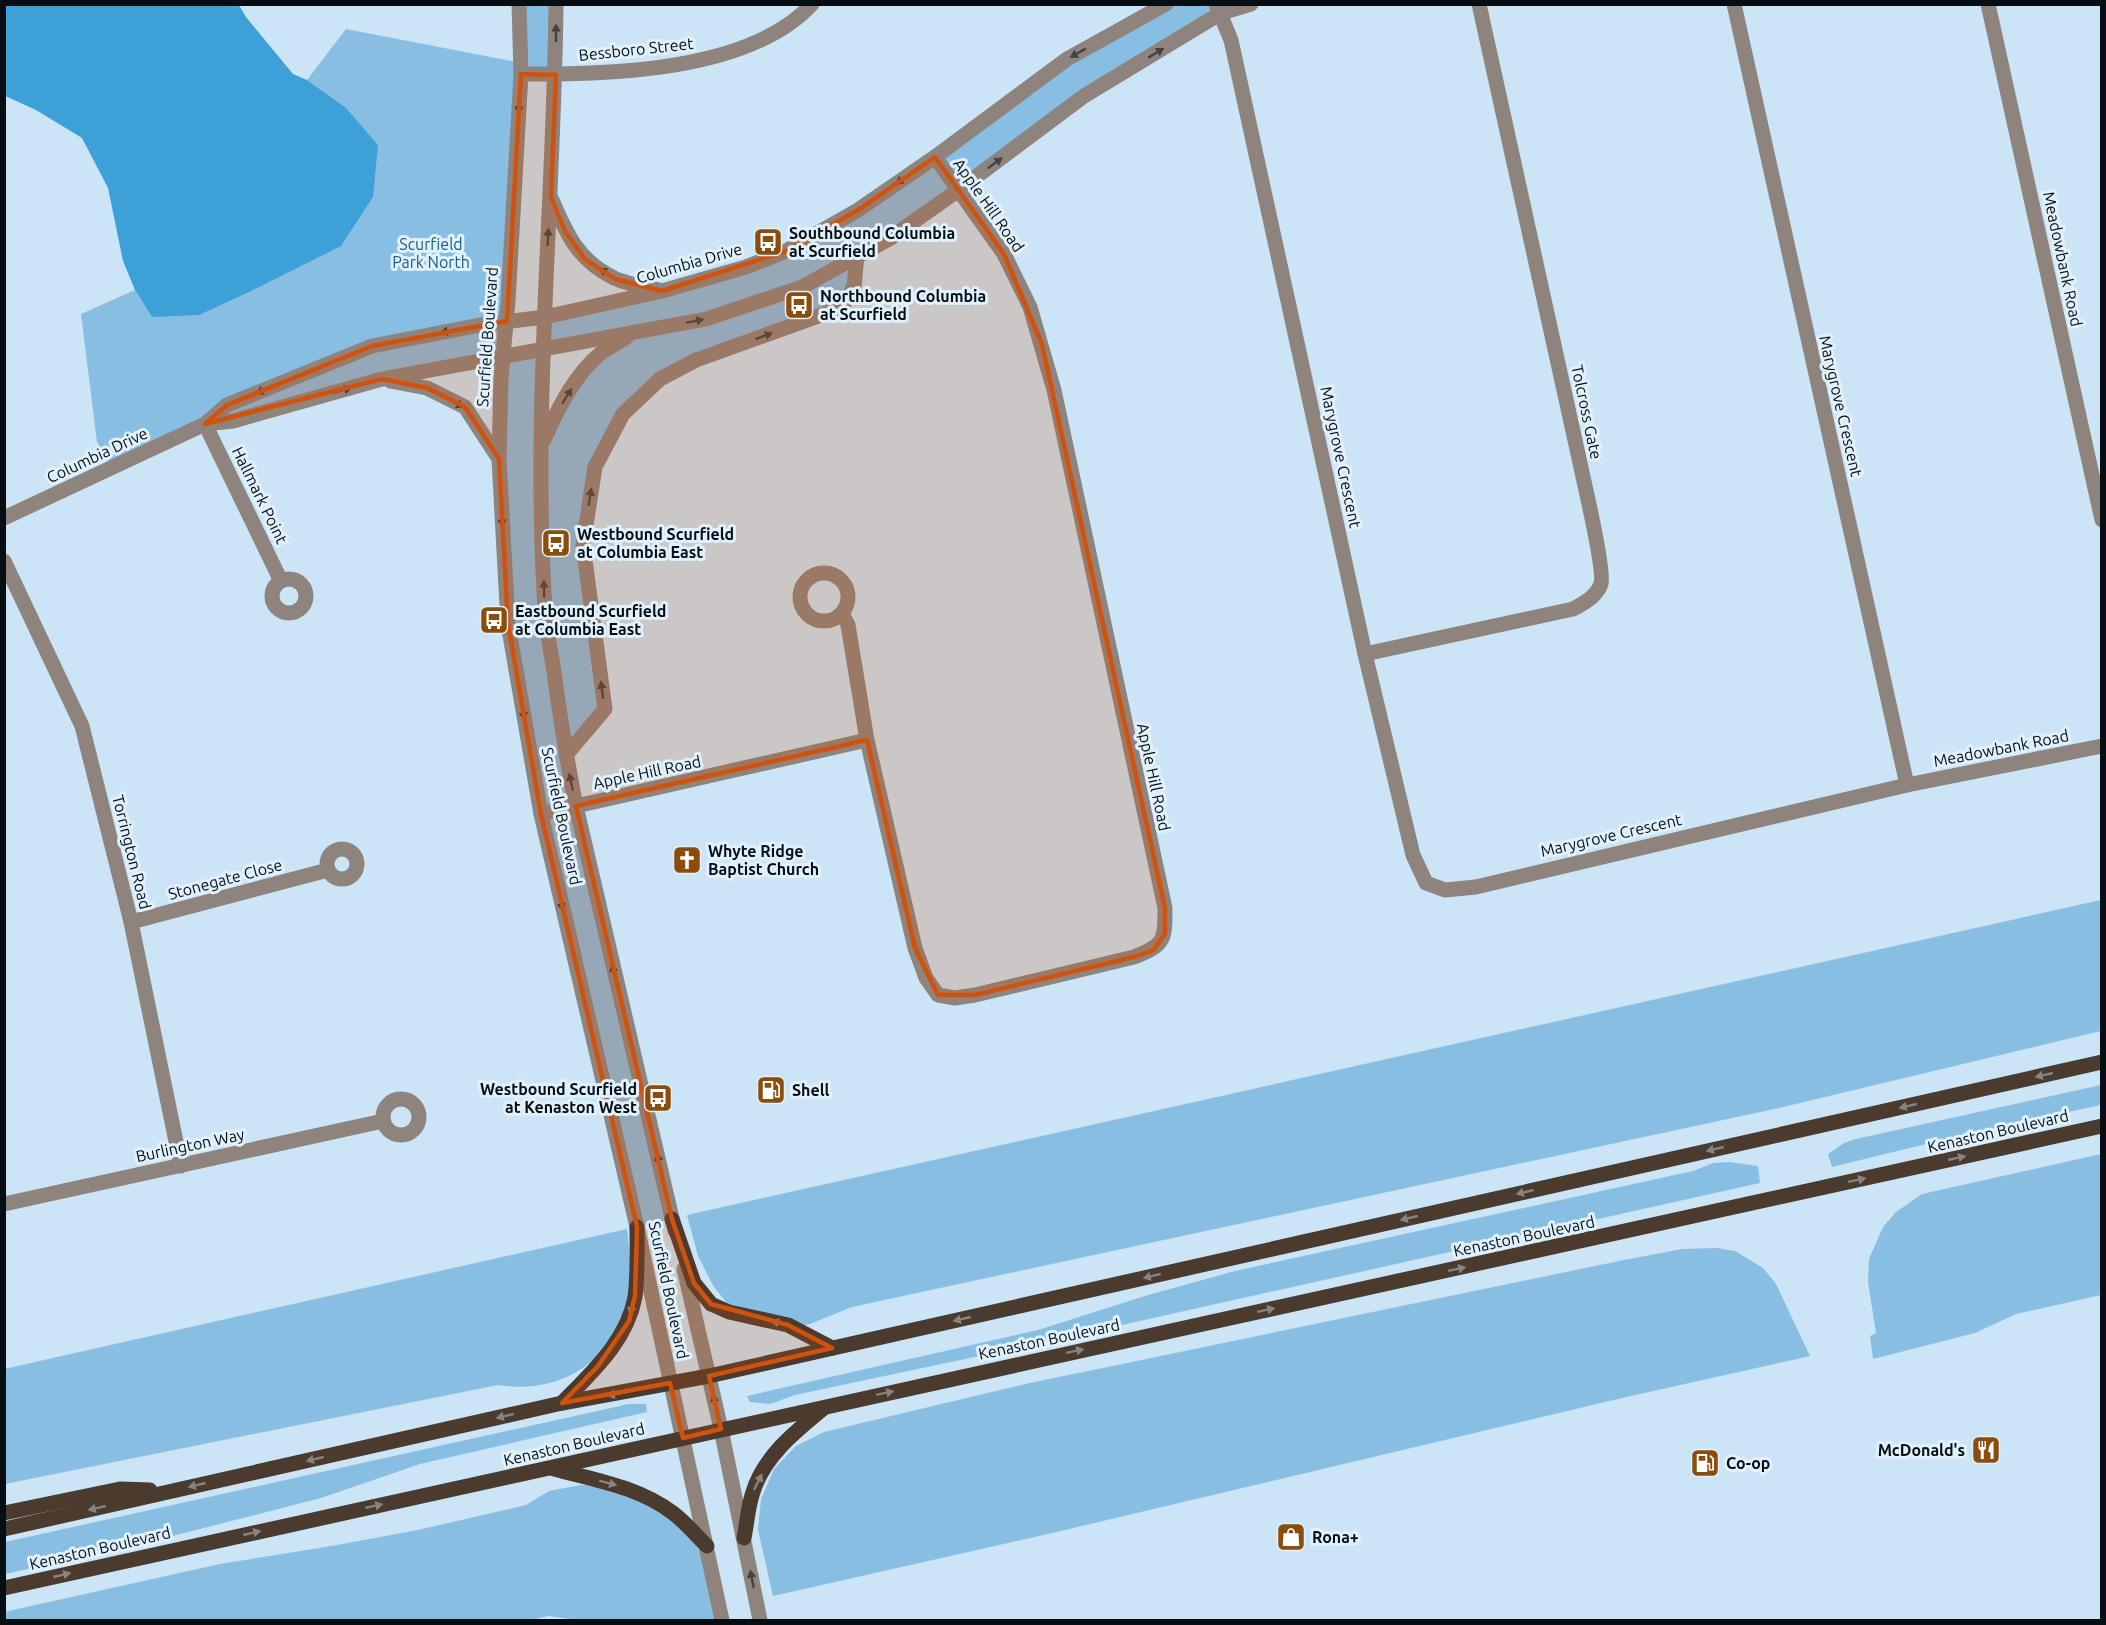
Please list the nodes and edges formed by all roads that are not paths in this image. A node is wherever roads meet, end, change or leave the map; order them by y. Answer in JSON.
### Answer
{"nodes":[{"id":1,"x":519,"y":4,"type":"edge"},
{"id":2,"x":556,"y":4,"type":"edge"},
{"id":3,"x":812,"y":4,"type":"edge"},
{"id":4,"x":1166,"y":4,"type":"edge"},
{"id":5,"x":1251,"y":4,"type":"edge"},
{"id":6,"x":1479,"y":4,"type":"edge"},
{"id":7,"x":1734,"y":4,"type":"edge"},
{"id":8,"x":1988,"y":4,"type":"edge"},
{"id":9,"x":1219,"y":9,"type":"edge"},
{"id":10,"x":521,"y":74,"type":"junction"},
{"id":11,"x":556,"y":75,"type":"junction"},
{"id":12,"x":935,"y":157,"type":"junction"},
{"id":13,"x":957,"y":191,"type":"junction"},
{"id":14,"x":550,"y":197,"type":"junction"},
{"id":15,"x":857,"y":256,"type":"junction"},
{"id":16,"x":662,"y":291,"type":"junction"},
{"id":17,"x":545,"y":317,"type":"junction"},
{"id":18,"x":507,"y":321,"type":"junction"},
{"id":19,"x":638,"y":331,"type":"junction"},
{"id":20,"x":543,"y":350,"type":"junction"},
{"id":21,"x":502,"y":358,"type":"junction"},
{"id":22,"x":382,"y":379,"type":"junction"},
{"id":23,"x":205,"y":424,"type":"junction"},
{"id":24,"x":541,"y":448,"type":"junction"},
{"id":25,"x":499,"y":459,"type":"junction"},
{"id":26,"x":4,"y":518,"type":"edge"},
{"id":27,"x":2102,"y":520,"type":"edge"},
{"id":28,"x":4,"y":561,"type":"edge"},
{"id":29,"x":281,"y":581,"type":"dead end"},
{"id":30,"x":842,"y":613,"type":"dead end"},
{"id":31,"x":1365,"y":654,"type":"junction"},
{"id":32,"x":867,"y":740,"type":"junction"},
{"id":33,"x":2102,"y":746,"type":"edge"},
{"id":34,"x":566,"y":755,"type":"junction"},
{"id":35,"x":1907,"y":784,"type":"junction"},
{"id":36,"x":576,"y":806,"type":"junction"},
{"id":37,"x":541,"y":814,"type":"junction"},
{"id":38,"x":328,"y":870,"type":"dead end"},
{"id":39,"x":131,"y":922,"type":"junction"},
{"id":40,"x":2102,"y":1062,"type":"edge"},
{"id":41,"x":383,"y":1121,"type":"dead end"},
{"id":42,"x":2102,"y":1126,"type":"edge"},
{"id":43,"x":181,"y":1166,"type":"junction"},
{"id":44,"x":4,"y":1204,"type":"edge"},
{"id":45,"x":672,"y":1219,"type":"junction"},
{"id":46,"x":637,"y":1227,"type":"junction"},
{"id":47,"x":832,"y":1348,"type":"junction"},
{"id":48,"x":709,"y":1376,"type":"junction"},
{"id":49,"x":670,"y":1383,"type":"junction"},
{"id":50,"x":562,"y":1403,"type":"junction"},
{"id":51,"x":828,"y":1405,"type":"junction"},
{"id":52,"x":721,"y":1429,"type":"junction"},
{"id":53,"x":683,"y":1438,"type":"junction"},
{"id":54,"x":551,"y":1468,"type":"junction"},
{"id":55,"x":174,"y":1490,"type":"junction"},
{"id":56,"x":4,"y":1513,"type":"edge"},
{"id":57,"x":4,"y":1528,"type":"edge"},
{"id":58,"x":744,"y":1538,"type":"junction"},
{"id":59,"x":707,"y":1546,"type":"junction"},
{"id":60,"x":4,"y":1588,"type":"edge"},
{"id":61,"x":722,"y":1620,"type":"edge"},
{"id":62,"x":760,"y":1620,"type":"edge"}],
"edges":[{"from":1,"to":10,"type":"street","name":"Scurfield Boulevard"},
{"from":11,"to":2,"type":"street","name":"Scurfield Boulevard","one_way":true},
{"from":3,"to":11,"type":"street","name":"Bessboro Street"},
{"from":4,"to":12,"type":"street","name":"Columbia Drive","one_way":true},
{"from":5,"to":9,"type":"street","name":"Columbia Drive"},
{"from":6,"to":31,"type":"street","name":"Tolcross Gate"},
{"from":7,"to":35,"type":"street","name":"Marygrove Crescent"},
{"from":8,"to":27,"type":"street","name":"Meadowbank Road"},
{"from":13,"to":9,"type":"street","name":"Columbia Drive","one_way":true},
{"from":9,"to":31,"type":"street","name":"Marygrove Crescent"},
{"from":10,"to":11,"type":"street","name":"Bessboro Street"},
{"from":10,"to":18,"type":"street","name":"Scurfield Boulevard","one_way":true},
{"from":11,"to":14,"type":"street","name":"Scurfield Boulevard"},
{"from":12,"to":13,"type":"street","name":"Apple Hill Road"},
{"from":12,"to":16,"type":"street","name":"Columbia Drive","one_way":true},
{"from":13,"to":15,"type":"street","name":"Columbia Drive"},
{"from":13,"to":32,"type":"street","name":"Apple Hill Road"},
{"from":16,"to":14,"type":"street","one_way":true},
{"from":17,"to":14,"type":"street","name":"Scurfield Boulevard","one_way":true},
{"from":19,"to":15,"type":"street","name":"Columbia Drive","one_way":true},
{"from":34,"to":15,"type":"street","name":"Scurfield Boulevard","one_way":true},
{"from":16,"to":17,"type":"street","name":"Columbia Drive"},
{"from":17,"to":18,"type":"street","name":"Columbia Drive"},
{"from":17,"to":20,"type":"street","name":"Scurfield Boulevard"},
{"from":18,"to":21,"type":"street","name":"Scurfield Boulevard"},
{"from":18,"to":23,"type":"street","name":"Columbia Drive","one_way":true},
{"from":19,"to":20,"type":"street","name":"Columbia Drive"},
{"from":24,"to":19,"type":"street","one_way":true},
{"from":20,"to":21,"type":"street","name":"Columbia Drive"},
{"from":20,"to":24,"type":"street","name":"Scurfield Boulevard"},
{"from":21,"to":22,"type":"street","name":"Columbia Drive"},
{"from":21,"to":25,"type":"street","name":"Scurfield Boulevard"},
{"from":23,"to":22,"type":"street","name":"Columbia Drive","one_way":true},
{"from":22,"to":25,"type":"street","one_way":true},
{"from":23,"to":26,"type":"street","name":"Columbia Drive"},
{"from":23,"to":29,"type":"street","name":"Hallmark Point"},
{"from":34,"to":24,"type":"street","name":"Scurfield Boulevard","one_way":true},
{"from":25,"to":37,"type":"street","name":"Scurfield Boulevard","one_way":true},
{"from":28,"to":39,"type":"street","name":"Torrington Road"},
{"from":30,"to":32,"type":"street","name":"Apple Hill Road"},
{"from":31,"to":35,"type":"street","name":"Marygrove Crescent"},
{"from":32,"to":36,"type":"street","name":"Apple Hill Road"},
{"from":33,"to":35,"type":"street","name":"Meadowbank Road"},
{"from":36,"to":34,"type":"street","name":"Scurfield Boulevard","one_way":true},
{"from":36,"to":37,"type":"street","name":"Apple Hill Road"},
{"from":45,"to":36,"type":"street","name":"Scurfield Boulevard","one_way":true},
{"from":37,"to":46,"type":"street","name":"Scurfield Boulevard","one_way":true},
{"from":38,"to":39,"type":"street","name":"Stonegate Close"},
{"from":39,"to":43,"type":"street","name":"Torrington Road"},
{"from":40,"to":47,"type":"main road","one_way":true},
{"from":41,"to":43,"type":"street","name":"Burlington Way"},
{"from":51,"to":42,"type":"main road","name":"Kenaston Boulevard","one_way":true},
{"from":43,"to":44,"type":"street","name":"Burlington Way"},
{"from":47,"to":45,"type":"main road","one_way":true},
{"from":45,"to":48,"type":"street","name":"Scurfield Boulevard"},
{"from":46,"to":49,"type":"street","name":"Scurfield Boulevard"},
{"from":46,"to":50,"type":"main road","one_way":true},
{"from":47,"to":48,"type":"main road"},
{"from":48,"to":49,"type":"main road"},
{"from":52,"to":48,"type":"street","name":"Scurfield Boulevard","one_way":true},
{"from":49,"to":50,"type":"main road","one_way":true},
{"from":49,"to":53,"type":"street","name":"Scurfield Boulevard"},
{"from":50,"to":55,"type":"main road","one_way":true},
{"from":51,"to":52,"type":"main road","name":"Kenaston Boulevard"},
{"from":58,"to":51,"type":"main road","one_way":true},
{"from":52,"to":53,"type":"main road","name":"Kenaston Boulevard"},
{"from":52,"to":58,"type":"street","name":"Scurfield Boulevard"},
{"from":53,"to":54,"type":"main road","name":"Kenaston Boulevard"},
{"from":53,"to":59,"type":"street","name":"Scurfield Boulevard"},
{"from":54,"to":59,"type":"main road","one_way":true},
{"from":60,"to":54,"type":"main road","name":"Kenaston Boulevard","one_way":true},
{"from":55,"to":56,"type":"main road"},
{"from":55,"to":57,"type":"main road","one_way":true},
{"from":62,"to":58,"type":"street","name":"Scurfield Boulevard","one_way":true},
{"from":59,"to":61,"type":"street","name":"Scurfield Boulevard"}]}
